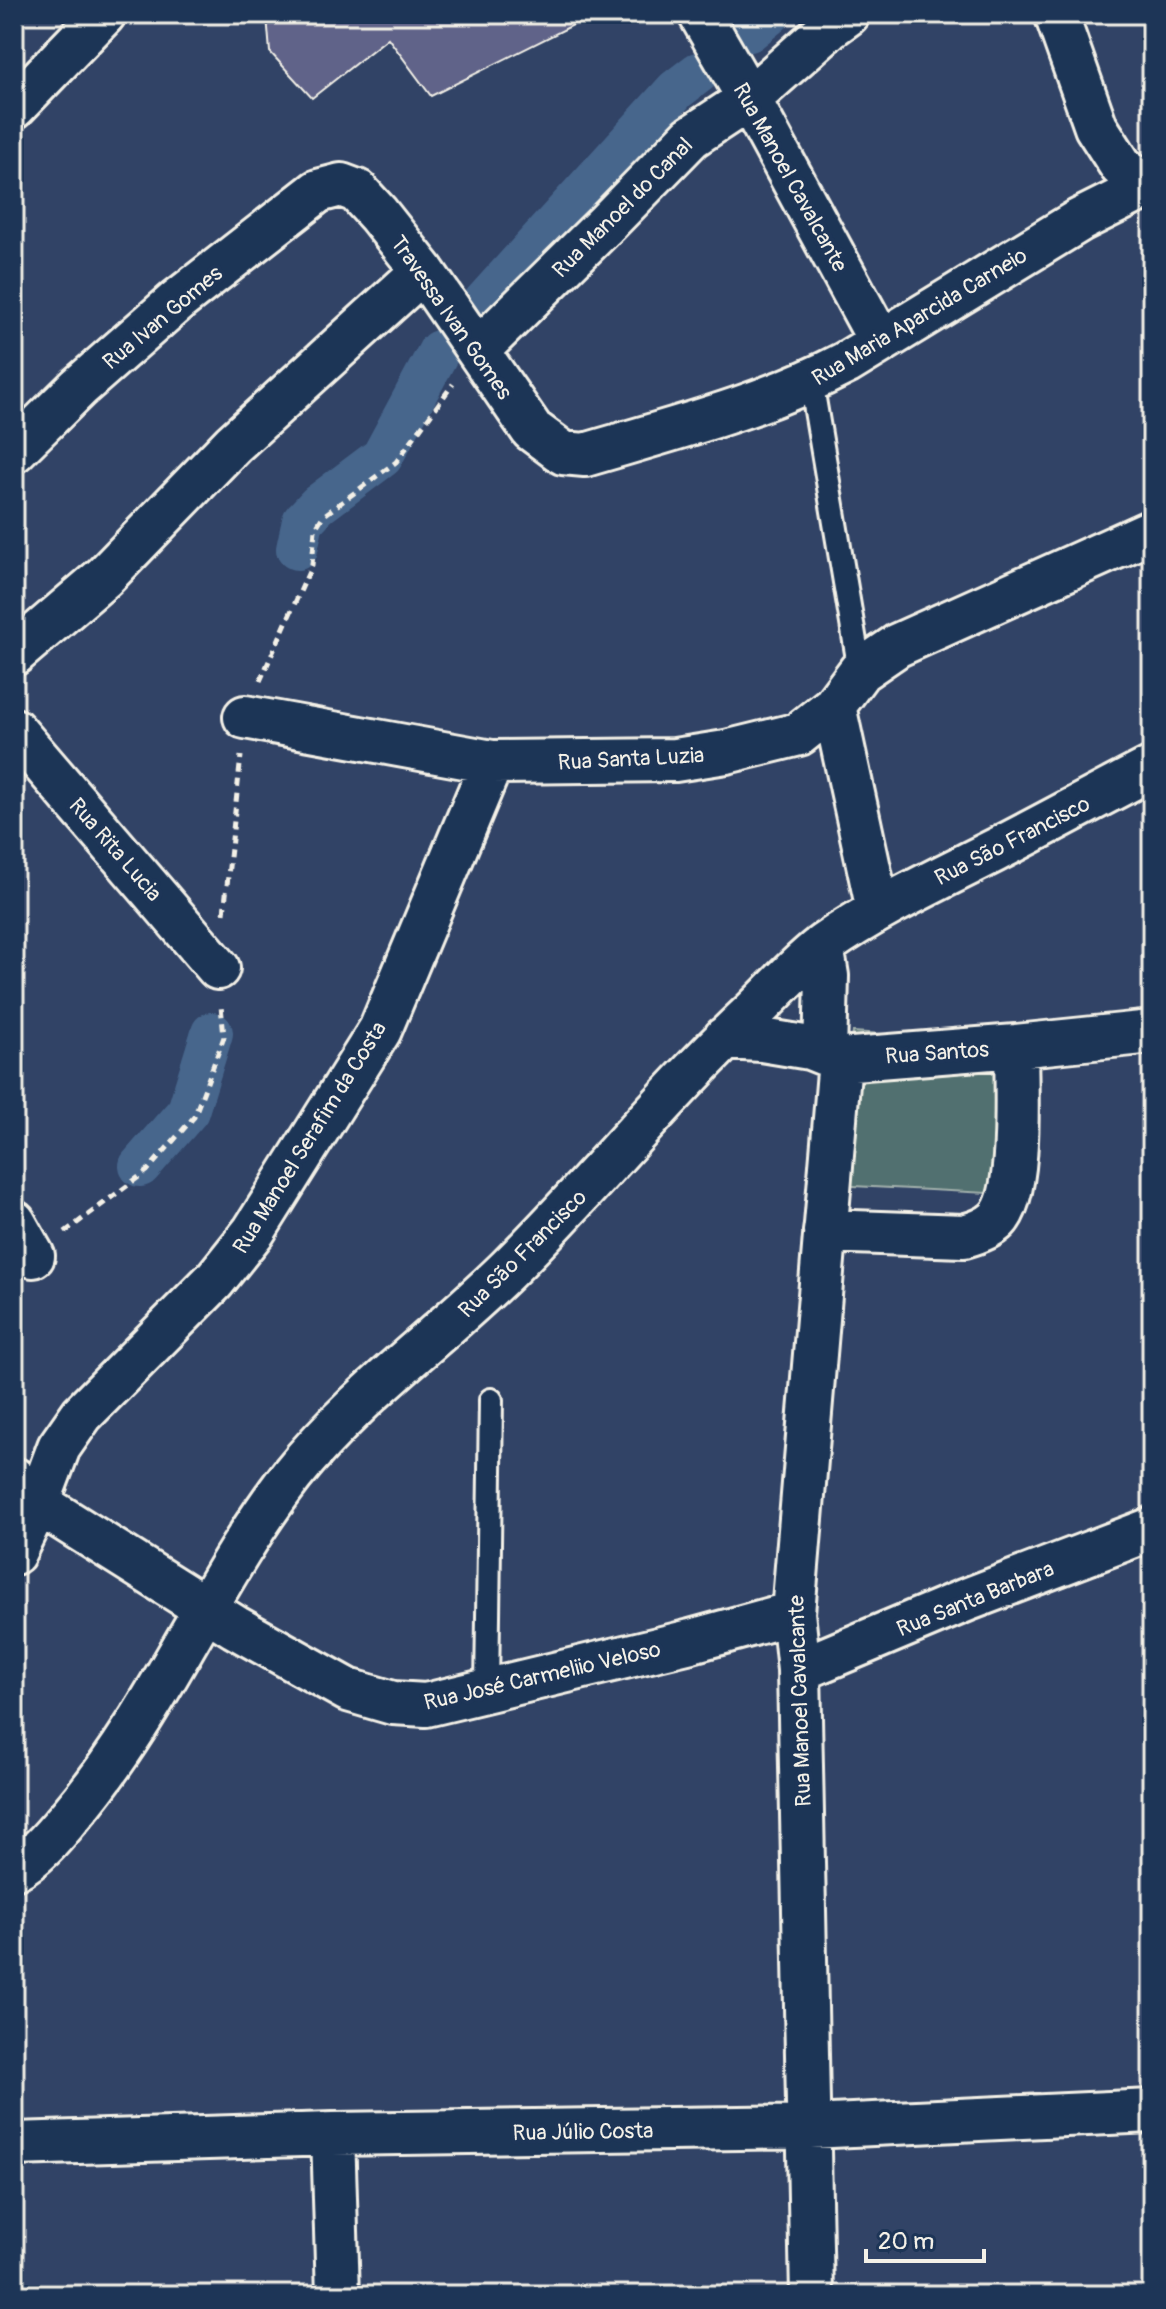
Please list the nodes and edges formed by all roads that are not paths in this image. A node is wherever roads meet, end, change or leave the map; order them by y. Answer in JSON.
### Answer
{"nodes":[{"id":1,"x":104,"y":14,"type":"edge"},
{"id":2,"x":700,"y":14,"type":"edge"},
{"id":3,"x":848,"y":14,"type":"edge"},
{"id":4,"x":1056,"y":14,"type":"edge"},
{"id":5,"x":749,"y":99,"type":"junction"},
{"id":6,"x":14,"y":107,"type":"edge"},
{"id":7,"x":1151,"y":187,"type":"edge"},
{"id":8,"x":318,"y":191,"type":"joint"},
{"id":9,"x":423,"y":271,"type":"junction"},
{"id":10,"x":880,"y":341,"type":"junction"},
{"id":11,"x":478,"y":350,"type":"junction"},
{"id":12,"x":811,"y":381,"type":"junction"},
{"id":13,"x":14,"y":451,"type":"edge"},
{"id":14,"x":585,"y":455,"type":"joint"},
{"id":15,"x":1152,"y":531,"type":"edge"},
{"id":16,"x":14,"y":654,"type":"edge"},
{"id":17,"x":860,"y":671,"type":"junction"},
{"id":18,"x":834,"y":706,"type":"junction"},
{"id":19,"x":245,"y":717,"type":"road end"},
{"id":20,"x":14,"y":730,"type":"edge"},
{"id":21,"x":492,"y":762,"type":"junction"},
{"id":22,"x":1152,"y":768,"type":"edge"},
{"id":23,"x":878,"y":910,"type":"junction"},
{"id":24,"x":822,"y":946,"type":"junction"},
{"id":25,"x":218,"y":968,"type":"road end"},
{"id":26,"x":1152,"y":1032,"type":"edge"},
{"id":27,"x":725,"y":1038,"type":"junction"},
{"id":28,"x":1016,"y":1046,"type":"junction"},
{"id":29,"x":833,"y":1057,"type":"junction"},
{"id":30,"x":825,"y":1231,"type":"junction"},
{"id":31,"x":491,"y":1400,"type":"dead end"},
{"id":32,"x":26,"y":1491,"type":"edge"},
{"id":33,"x":1152,"y":1529,"type":"edge"},
{"id":34,"x":14,"y":1553,"type":"edge"},
{"id":35,"x":205,"y":1607,"type":"junction"},
{"id":36,"x":793,"y":1613,"type":"junction"},
{"id":37,"x":799,"y":1670,"type":"junction"},
{"id":38,"x":487,"y":1689,"type":"junction"},
{"id":39,"x":14,"y":1869,"type":"edge"},
{"id":40,"x":1152,"y":2111,"type":"edge"},
{"id":41,"x":810,"y":2127,"type":"junction"},
{"id":42,"x":333,"y":2134,"type":"junction"},
{"id":43,"x":14,"y":2144,"type":"edge"},
{"id":44,"x":338,"y":2295,"type":"edge"},
{"id":45,"x":812,"y":2295,"type":"edge"}],
"edges":[{"from":1,"to":6,"type":"street"},
{"from":2,"to":5,"type":"street","name":"Rua Manoel Cavalcante"},
{"from":3,"to":5,"type":"street","name":"Rua Manoel do Canal"},
{"from":4,"to":7,"type":"street"},
{"from":5,"to":10,"type":"street","name":"Rua Manoel Cavalcante"},
{"from":5,"to":11,"type":"street","name":"Rua Manoel do Canal"},
{"from":7,"to":10,"type":"street","name":"Rua Maria Aparcida Carneio"},
{"from":8,"to":9,"type":"street","name":"Travessa Ivan Gomes"},
{"from":8,"to":13,"type":"street","name":"Rua Ivan Gomes"},
{"from":9,"to":11,"type":"street","name":"Travessa Ivan Gomes"},
{"from":9,"to":16,"type":"street"},
{"from":10,"to":12,"type":"street","name":"Rua Maria Aparcida Carneio"},
{"from":11,"to":14,"type":"street","name":"Travessa Ivan Gomes"},
{"from":12,"to":14,"type":"street","name":"Rua Maria Aparcida Carneio"},
{"from":12,"to":17,"type":"lane"},
{"from":15,"to":17,"type":"street","name":"Rua Santa Luzia"},
{"from":17,"to":18,"type":"street","name":"Rua Santa Luzia"},
{"from":18,"to":21,"type":"street","name":"Rua Santa Luzia"},
{"from":18,"to":23,"type":"street"},
{"from":19,"to":21,"type":"street","name":"Rua Santa Luzia"},
{"from":20,"to":25,"type":"street","name":"Rua Rita Lucia"},
{"from":21,"to":32,"type":"street","name":"Rua Manoel Serafim da Costa"},
{"from":22,"to":23,"type":"street","name":"Rua São Francisco"},
{"from":23,"to":24,"type":"street","name":"Rua São Francisco"},
{"from":24,"to":27,"type":"street","name":"Rua São Francisco"},
{"from":24,"to":29,"type":"street","name":"Rua Manoel Cavalcante"},
{"from":26,"to":28,"type":"street","name":"Rua Santos"},
{"from":27,"to":29,"type":"street","name":"Rua Santos"},
{"from":27,"to":35,"type":"street","name":"Rua São Francisco"},
{"from":28,"to":29,"type":"street","name":"Rua Santos"},
{"from":28,"to":30,"type":"street"},
{"from":29,"to":30,"type":"street","name":"Rua Manoel Cavalcante"},
{"from":30,"to":36,"type":"street","name":"Rua Manoel Cavalcante"},
{"from":31,"to":38,"type":"lane"},
{"from":32,"to":34,"type":"street","name":"Rua Manoel Serafim da Costa"},
{"from":32,"to":35,"type":"street","name":"Rua José Carmeliio Veloso"},
{"from":33,"to":37,"type":"street","name":"Rua Santa Barbara"},
{"from":35,"to":38,"type":"street","name":"Rua José Carmeliio Veloso"},
{"from":35,"to":39,"type":"street","name":"Rua São Francisco"},
{"from":36,"to":37,"type":"street","name":"Rua Manoel Cavalcante"},
{"from":36,"to":38,"type":"street","name":"Rua José Carmeliio Veloso"},
{"from":37,"to":41,"type":"street","name":"Rua Manoel Cavalcante"},
{"from":40,"to":41,"type":"street","name":"Rua Júlio Costa"},
{"from":41,"to":42,"type":"street","name":"Rua Júlio Costa"},
{"from":41,"to":45,"type":"street","name":"Rua Manoel Cavalcante"},
{"from":42,"to":43,"type":"street","name":"Rua Júlio Costa"},
{"from":42,"to":44,"type":"street"}]}
